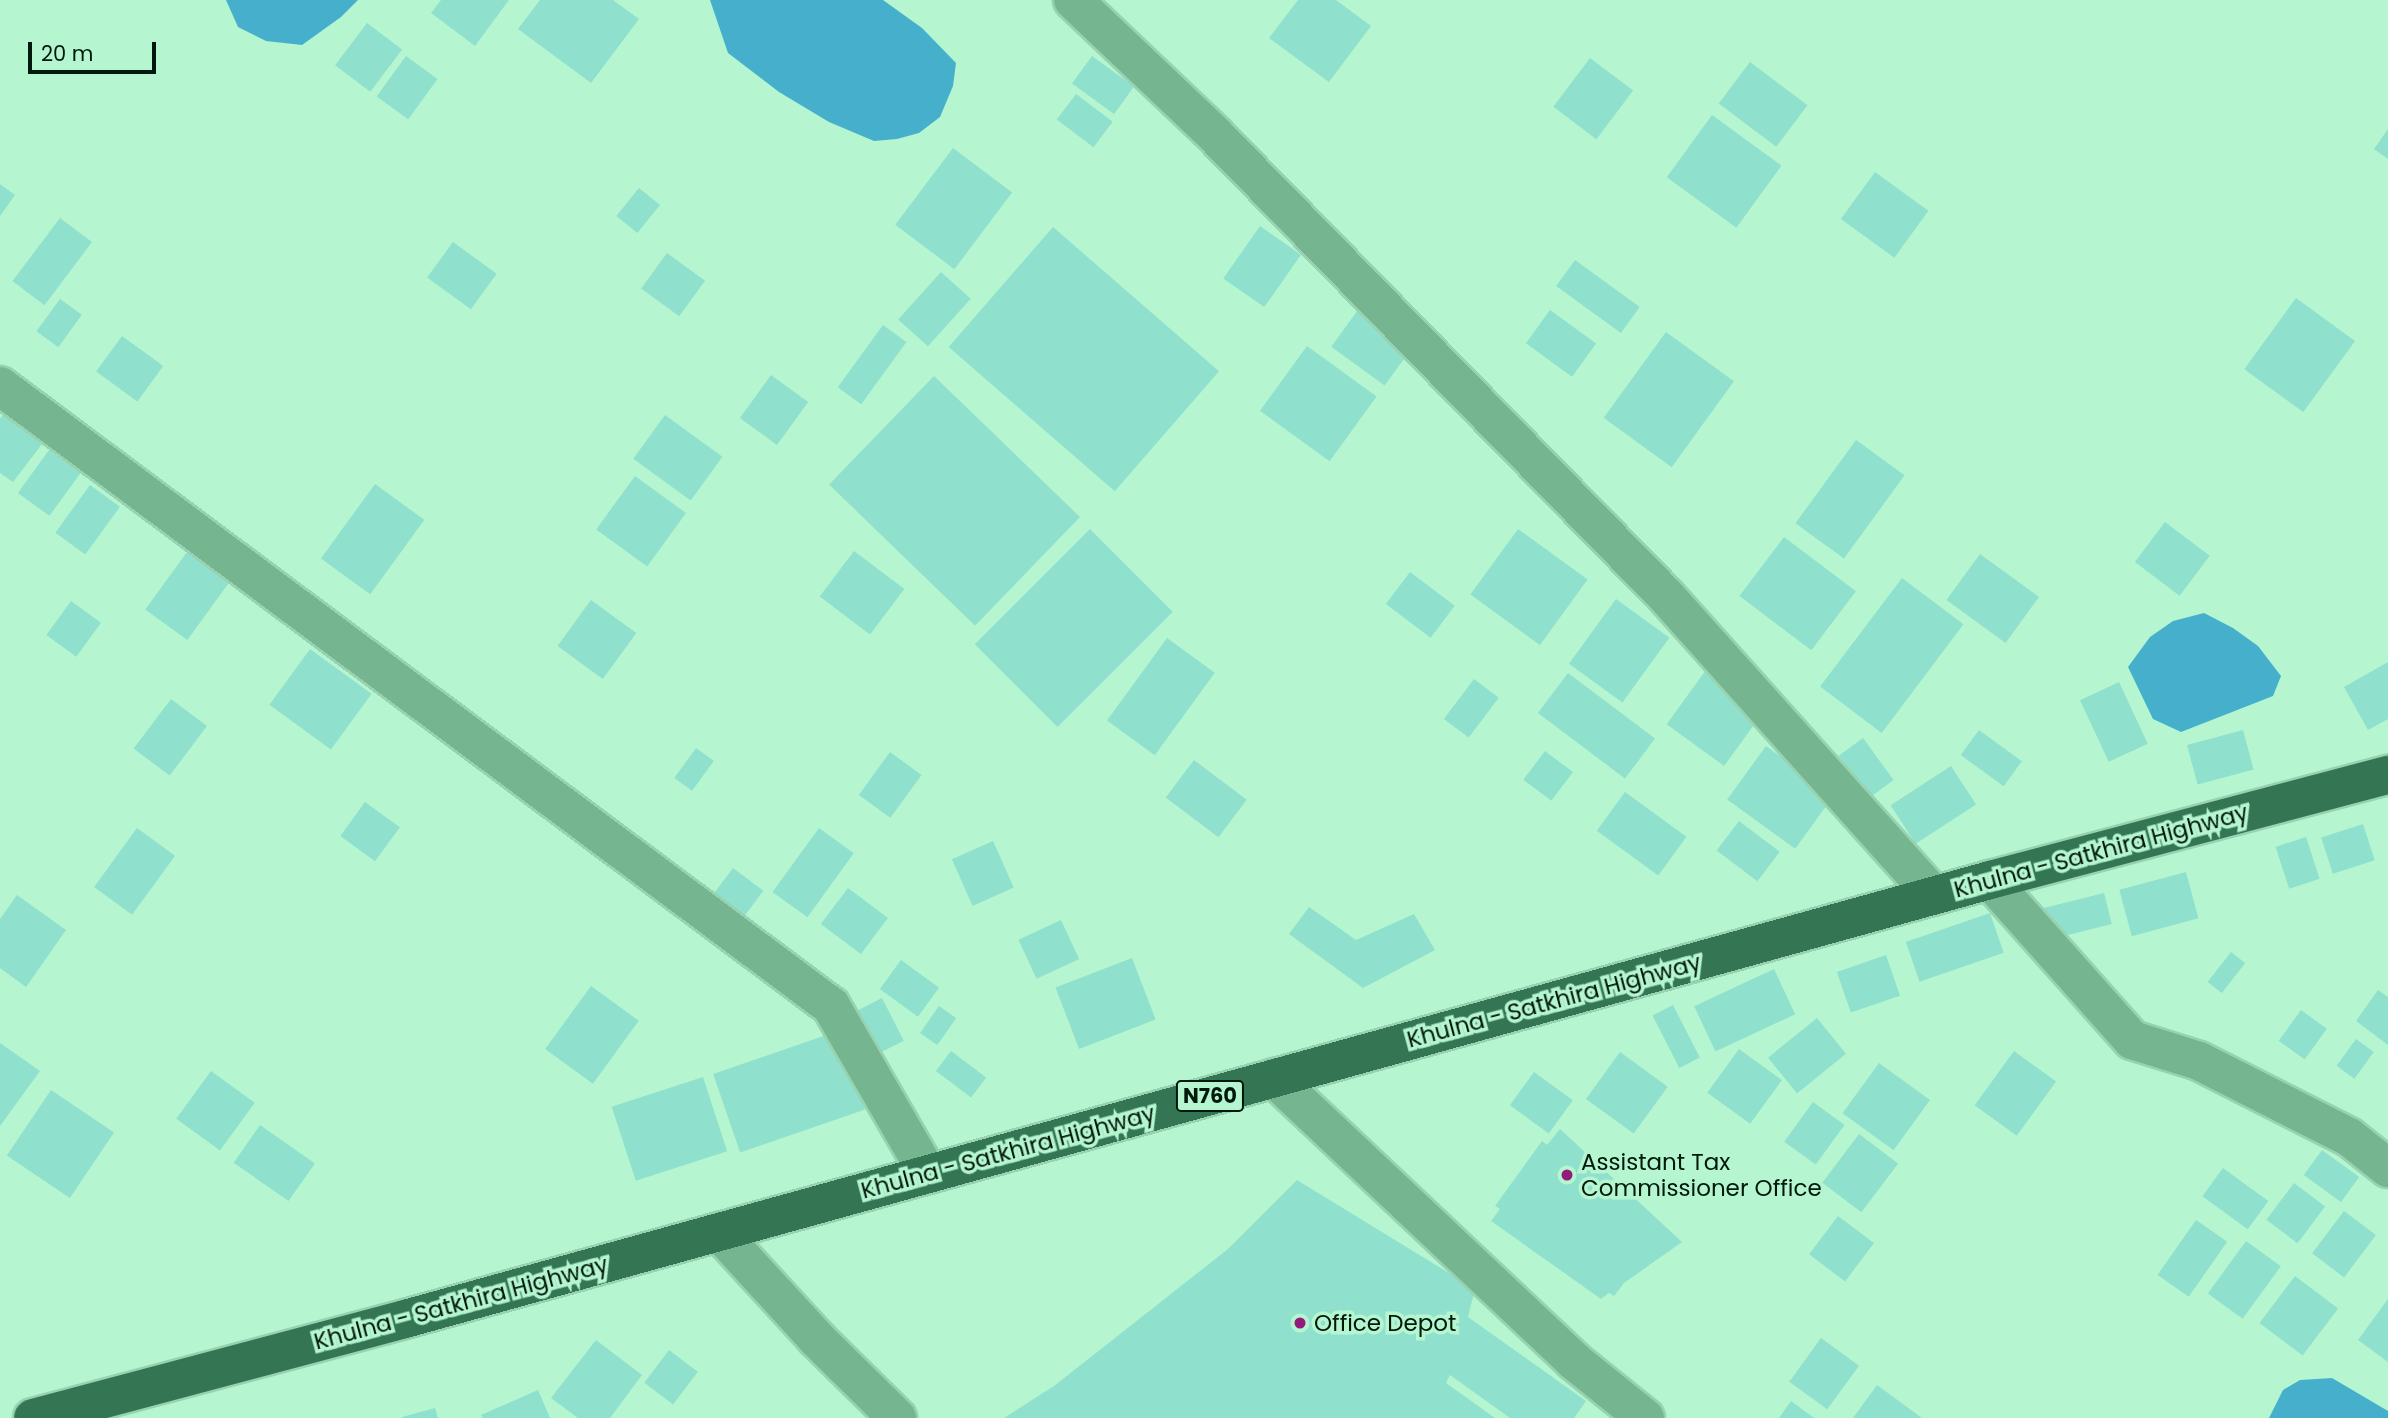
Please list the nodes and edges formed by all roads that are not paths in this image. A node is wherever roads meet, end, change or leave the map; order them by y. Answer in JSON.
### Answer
{"nodes":[{"id":1,"x":1073,"y":0,"type":"edge"},
{"id":2,"x":0,"y":386,"type":"edge"},
{"id":3,"x":2388,"y":775,"type":"edge"},
{"id":4,"x":1990,"y":880,"type":"junction"},
{"id":5,"x":1934,"y":896,"type":"junction"},
{"id":6,"x":1274,"y":1078,"type":"junction"},
{"id":7,"x":2388,"y":1168,"type":"edge"},
{"id":8,"x":929,"y":1174,"type":"junction"},
{"id":9,"x":719,"y":1232,"type":"junction"},
{"id":10,"x":33,"y":1418,"type":"edge"},
{"id":11,"x":897,"y":1418,"type":"edge"},
{"id":12,"x":1645,"y":1418,"type":"edge"}],
"edges":[{"from":1,"to":5,"type":"street"},
{"from":2,"to":8,"type":"street"},
{"from":3,"to":4,"type":"highway","name":"Khulna - Satkhira Highway","number":"N760"},
{"from":4,"to":5,"type":"highway","name":"Khulna - Satkhira Highway","number":"N760"},
{"from":4,"to":7,"type":"street"},
{"from":5,"to":6,"type":"highway","name":"Khulna - Satkhira Highway","number":"N760"},
{"from":6,"to":8,"type":"highway","name":"Khulna - Satkhira Highway","number":"N760"},
{"from":6,"to":12,"type":"street"},
{"from":8,"to":9,"type":"highway","name":"Khulna - Satkhira Highway","number":"N760"},
{"from":9,"to":10,"type":"highway","name":"Khulna - Satkhira Highway","number":"N760"},
{"from":9,"to":11,"type":"street"}]}
